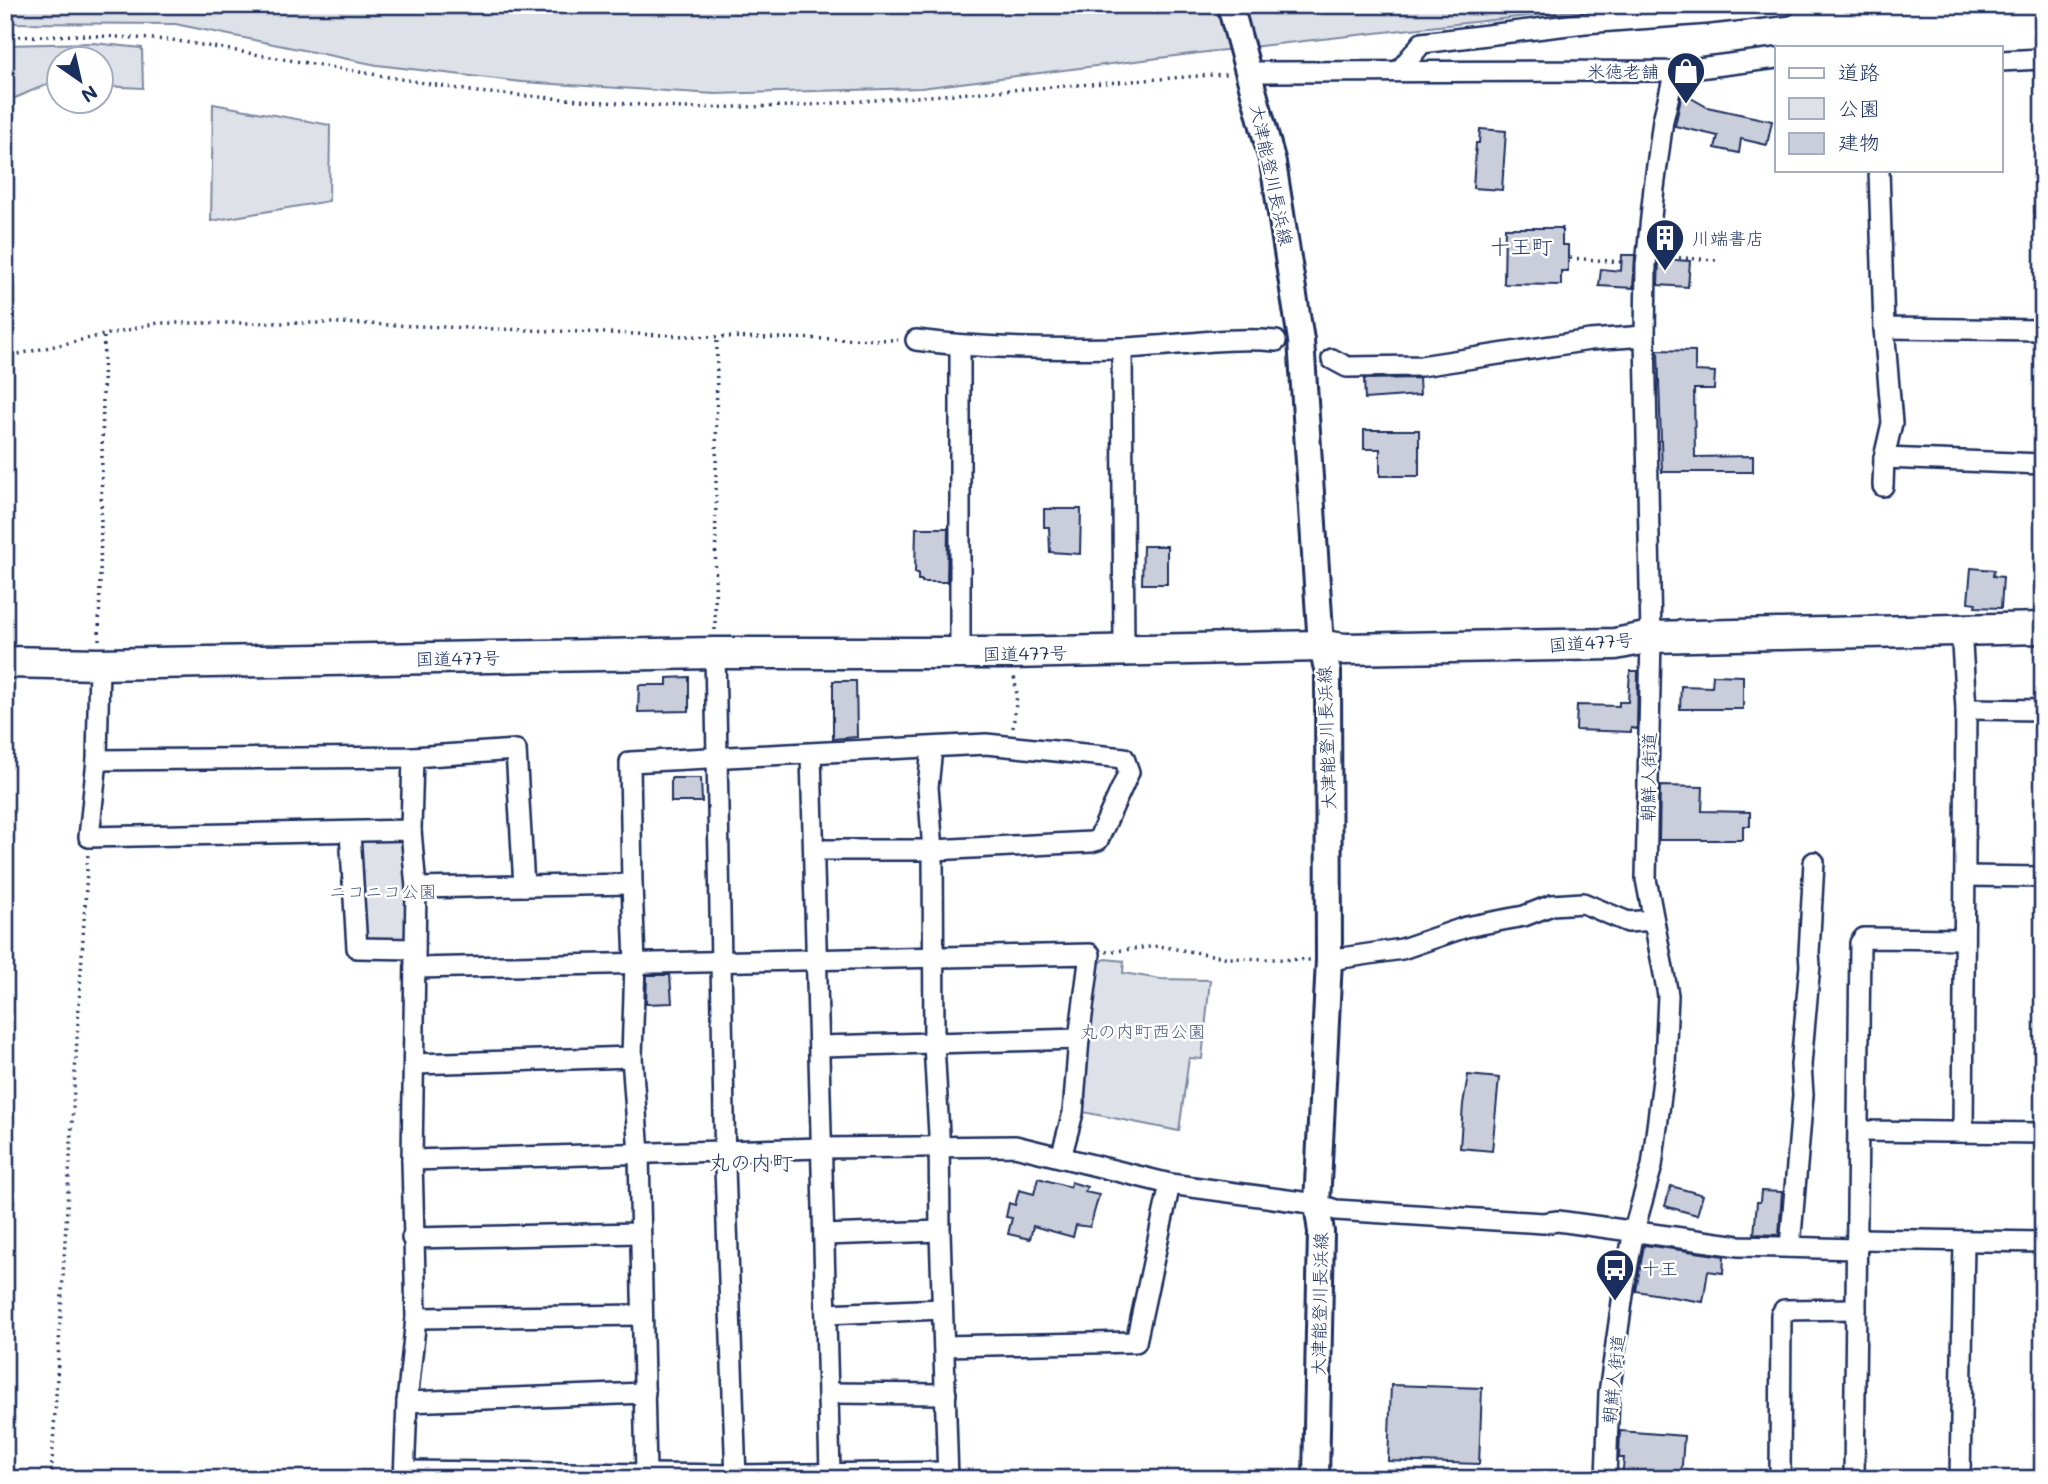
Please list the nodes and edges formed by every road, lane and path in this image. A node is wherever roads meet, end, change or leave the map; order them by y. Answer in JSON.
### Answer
{"nodes":[{"id":1,"x":1230,"y":5,"type":"edge"},
{"id":2,"x":1786,"y":5,"type":"edge"},
{"id":3,"x":5,"y":37,"type":"edge"},
{"id":4,"x":1775,"y":58,"type":"edge"},
{"id":5,"x":2043,"y":59,"type":"edge"},
{"id":6,"x":2002,"y":61,"type":"edge"},
{"id":7,"x":1247,"y":65,"type":"junction"},
{"id":8,"x":1400,"y":70,"type":"junction"},
{"id":9,"x":1675,"y":71,"type":"junction"},
{"id":10,"x":1879,"y":172,"type":"edge"},
{"id":11,"x":1647,"y":256,"type":"junction"},
{"id":12,"x":1570,"y":258,"type":"dead end"},
{"id":13,"x":1716,"y":260,"type":"dead end"},
{"id":14,"x":1622,"y":262,"type":"dead end"},
{"id":15,"x":1884,"y":328,"type":"junction"},
{"id":16,"x":2043,"y":330,"type":"edge"},
{"id":17,"x":104,"y":334,"type":"junction"},
{"id":18,"x":1645,"y":336,"type":"junction"},
{"id":19,"x":717,"y":337,"type":"junction"},
{"id":20,"x":916,"y":340,"type":"joint"},
{"id":21,"x":1276,"y":341,"type":"dead end"},
{"id":22,"x":960,"y":346,"type":"junction"},
{"id":23,"x":1122,"y":348,"type":"junction"},
{"id":24,"x":5,"y":357,"type":"edge"},
{"id":25,"x":1332,"y":359,"type":"dead end"},
{"id":26,"x":1884,"y":458,"type":"junction"},
{"id":27,"x":2043,"y":464,"type":"edge"},
{"id":28,"x":1883,"y":486,"type":"dead end"},
{"id":29,"x":1961,"y":628,"type":"junction"},
{"id":30,"x":2043,"y":628,"type":"edge"},
{"id":31,"x":1651,"y":637,"type":"junction"},
{"id":32,"x":1321,"y":646,"type":"junction"},
{"id":33,"x":1124,"y":650,"type":"junction"},
{"id":34,"x":715,"y":653,"type":"junction"},
{"id":35,"x":1011,"y":653,"type":"junction"},
{"id":36,"x":960,"y":654,"type":"junction"},
{"id":37,"x":5,"y":662,"type":"edge"},
{"id":38,"x":99,"y":664,"type":"junction"},
{"id":39,"x":1966,"y":709,"type":"junction"},
{"id":40,"x":2043,"y":710,"type":"edge"},
{"id":41,"x":1010,"y":747,"type":"junction"},
{"id":42,"x":932,"y":748,"type":"junction"},
{"id":43,"x":811,"y":754,"type":"junction"},
{"id":44,"x":413,"y":757,"type":"junction"},
{"id":45,"x":716,"y":757,"type":"junction"},
{"id":46,"x":97,"y":761,"type":"junction"},
{"id":47,"x":411,"y":830,"type":"junction"},
{"id":48,"x":350,"y":833,"type":"junction"},
{"id":49,"x":89,"y":837,"type":"junction"},
{"id":50,"x":814,"y":850,"type":"junction"},
{"id":51,"x":933,"y":850,"type":"junction"},
{"id":52,"x":1814,"y":862,"type":"dead end"},
{"id":53,"x":1965,"y":876,"type":"junction"},
{"id":54,"x":2043,"y":877,"type":"edge"},
{"id":55,"x":632,"y":884,"type":"junction"},
{"id":56,"x":524,"y":886,"type":"junction"},
{"id":57,"x":416,"y":888,"type":"junction"},
{"id":58,"x":1653,"y":920,"type":"junction"},
{"id":59,"x":1964,"y":939,"type":"junction"},
{"id":60,"x":1090,"y":954,"type":"junction"},
{"id":61,"x":933,"y":956,"type":"junction"},
{"id":62,"x":814,"y":958,"type":"junction"},
{"id":63,"x":415,"y":959,"type":"junction"},
{"id":64,"x":1329,"y":960,"type":"junction"},
{"id":65,"x":722,"y":961,"type":"junction"},
{"id":66,"x":635,"y":963,"type":"junction"},
{"id":67,"x":1079,"y":1039,"type":"junction"},
{"id":68,"x":934,"y":1044,"type":"junction"},
{"id":69,"x":820,"y":1046,"type":"junction"},
{"id":70,"x":632,"y":1057,"type":"junction"},
{"id":71,"x":414,"y":1064,"type":"junction"},
{"id":72,"x":1858,"y":1131,"type":"junction"},
{"id":73,"x":1964,"y":1132,"type":"junction"},
{"id":74,"x":2043,"y":1133,"type":"edge"},
{"id":75,"x":940,"y":1147,"type":"junction"},
{"id":76,"x":820,"y":1148,"type":"junction"},
{"id":77,"x":726,"y":1153,"type":"junction"},
{"id":78,"x":639,"y":1154,"type":"junction"},
{"id":79,"x":1061,"y":1157,"type":"junction"},
{"id":80,"x":412,"y":1160,"type":"junction"},
{"id":81,"x":1170,"y":1184,"type":"junction"},
{"id":82,"x":1317,"y":1204,"type":"junction"},
{"id":83,"x":1634,"y":1230,"type":"junction"},
{"id":84,"x":940,"y":1231,"type":"junction"},
{"id":85,"x":639,"y":1233,"type":"junction"},
{"id":86,"x":824,"y":1235,"type":"junction"},
{"id":87,"x":412,"y":1238,"type":"junction"},
{"id":88,"x":1964,"y":1241,"type":"junction"},
{"id":89,"x":2043,"y":1242,"type":"edge"},
{"id":90,"x":1857,"y":1244,"type":"junction"},
{"id":91,"x":1790,"y":1247,"type":"junction"},
{"id":92,"x":942,"y":1309,"type":"junction"},
{"id":93,"x":1856,"y":1309,"type":"junction"},
{"id":94,"x":826,"y":1314,"type":"junction"},
{"id":95,"x":642,"y":1315,"type":"junction"},
{"id":96,"x":416,"y":1318,"type":"junction"},
{"id":97,"x":944,"y":1346,"type":"junction"},
{"id":98,"x":645,"y":1393,"type":"junction"},
{"id":99,"x":828,"y":1393,"type":"junction"},
{"id":100,"x":946,"y":1394,"type":"junction"},
{"id":101,"x":407,"y":1402,"type":"junction"},
{"id":102,"x":646,"y":1473,"type":"junction"},
{"id":103,"x":830,"y":1473,"type":"junction"},
{"id":104,"x":404,"y":1475,"type":"edge"},
{"id":105,"x":948,"y":1475,"type":"edge"},
{"id":106,"x":736,"y":1477,"type":"edge"},
{"id":107,"x":51,"y":1479,"type":"edge"},
{"id":108,"x":1316,"y":1479,"type":"edge"},
{"id":109,"x":1606,"y":1479,"type":"edge"},
{"id":110,"x":1780,"y":1479,"type":"edge"},
{"id":111,"x":1854,"y":1479,"type":"edge"},
{"id":112,"x":1960,"y":1479,"type":"edge"}],
"edges":[{"from":1,"to":7,"type":"main road","name":"大津能登川長浜線"},
{"from":2,"to":8,"type":"street"},
{"from":3,"to":7,"type":"path"},
{"from":4,"to":9,"type":"street"},
{"from":5,"to":6,"type":"street"},
{"from":7,"to":8,"type":"street"},
{"from":7,"to":32,"type":"main road","name":"大津能登川長浜線"},
{"from":8,"to":9,"type":"street"},
{"from":9,"to":11,"type":"street","name":"朝鮮人街道"},
{"from":10,"to":15,"type":"street"},
{"from":11,"to":13,"type":"path"},
{"from":11,"to":18,"type":"street","name":"朝鮮人街道"},
{"from":12,"to":14,"type":"path"},
{"from":15,"to":16,"type":"street"},
{"from":15,"to":26,"type":"street"},
{"from":17,"to":19,"type":"path"},
{"from":17,"to":24,"type":"path"},
{"from":17,"to":38,"type":"path"},
{"from":18,"to":25,"type":"street"},
{"from":18,"to":31,"type":"street","name":"朝鮮人街道"},
{"from":19,"to":20,"type":"path"},
{"from":19,"to":34,"type":"path"},
{"from":20,"to":22,"type":"street"},
{"from":21,"to":23,"type":"street"},
{"from":22,"to":23,"type":"street"},
{"from":22,"to":36,"type":"street"},
{"from":23,"to":33,"type":"street"},
{"from":26,"to":27,"type":"street"},
{"from":26,"to":28,"type":"street"},
{"from":29,"to":30,"type":"highway","name":"国道477号"},
{"from":29,"to":31,"type":"highway","name":"国道477号"},
{"from":29,"to":39,"type":"street"},
{"from":31,"to":32,"type":"highway","name":"国道477号"},
{"from":31,"to":58,"type":"street","name":"朝鮮人街道"},
{"from":32,"to":33,"type":"highway","name":"国道477号"},
{"from":32,"to":64,"type":"main road","name":"大津能登川長浜線"},
{"from":33,"to":35,"type":"highway","name":"国道477号"},
{"from":34,"to":36,"type":"highway","name":"国道477号"},
{"from":34,"to":38,"type":"highway","name":"国道477号"},
{"from":34,"to":45,"type":"street"},
{"from":35,"to":36,"type":"highway","name":"国道477号"},
{"from":35,"to":41,"type":"path"},
{"from":37,"to":38,"type":"highway","name":"国道477号"},
{"from":38,"to":46,"type":"street"},
{"from":39,"to":40,"type":"street"},
{"from":39,"to":53,"type":"street"},
{"from":41,"to":42,"type":"street"},
{"from":41,"to":51,"type":"street"},
{"from":42,"to":43,"type":"street"},
{"from":42,"to":51,"type":"street"},
{"from":43,"to":45,"type":"street"},
{"from":43,"to":50,"type":"street"},
{"from":44,"to":46,"type":"street"},
{"from":44,"to":47,"type":"street"},
{"from":44,"to":56,"type":"street"},
{"from":45,"to":55,"type":"street"},
{"from":45,"to":65,"type":"street"},
{"from":46,"to":49,"type":"street"},
{"from":47,"to":48,"type":"street"},
{"from":47,"to":57,"type":"street"},
{"from":48,"to":49,"type":"street"},
{"from":48,"to":63,"type":"street"},
{"from":49,"to":107,"type":"path"},
{"from":50,"to":51,"type":"street"},
{"from":50,"to":62,"type":"street"},
{"from":51,"to":61,"type":"street"},
{"from":52,"to":91,"type":"street"},
{"from":53,"to":54,"type":"street"},
{"from":53,"to":59,"type":"street"},
{"from":55,"to":56,"type":"street"},
{"from":55,"to":66,"type":"street"},
{"from":56,"to":57,"type":"street"},
{"from":57,"to":63,"type":"street"},
{"from":58,"to":64,"type":"street"},
{"from":58,"to":83,"type":"street","name":"朝鮮人街道"},
{"from":59,"to":72,"type":"street"},
{"from":59,"to":73,"type":"street"},
{"from":60,"to":61,"type":"street"},
{"from":60,"to":64,"type":"path"},
{"from":60,"to":67,"type":"street"},
{"from":61,"to":62,"type":"street"},
{"from":61,"to":68,"type":"street"},
{"from":62,"to":65,"type":"street"},
{"from":62,"to":69,"type":"street"},
{"from":63,"to":66,"type":"street"},
{"from":63,"to":71,"type":"street"},
{"from":64,"to":82,"type":"main road","name":"大津能登川長浜線"},
{"from":65,"to":66,"type":"street"},
{"from":65,"to":77,"type":"street"},
{"from":66,"to":70,"type":"street"},
{"from":67,"to":68,"type":"street"},
{"from":67,"to":79,"type":"street"},
{"from":68,"to":69,"type":"street"},
{"from":68,"to":75,"type":"street"},
{"from":69,"to":76,"type":"street"},
{"from":70,"to":71,"type":"street"},
{"from":70,"to":78,"type":"street"},
{"from":71,"to":80,"type":"street"},
{"from":72,"to":73,"type":"street"},
{"from":72,"to":90,"type":"street"},
{"from":73,"to":74,"type":"street"},
{"from":75,"to":76,"type":"street"},
{"from":75,"to":79,"type":"street"},
{"from":75,"to":84,"type":"street"},
{"from":76,"to":77,"type":"street"},
{"from":76,"to":86,"type":"street"},
{"from":77,"to":78,"type":"street"},
{"from":77,"to":106,"type":"street"},
{"from":78,"to":80,"type":"street"},
{"from":78,"to":85,"type":"street"},
{"from":79,"to":81,"type":"street"},
{"from":80,"to":87,"type":"street"},
{"from":81,"to":82,"type":"street"},
{"from":81,"to":97,"type":"street"},
{"from":82,"to":83,"type":"street"},
{"from":82,"to":108,"type":"main road","name":"大津能登川長浜線"},
{"from":83,"to":91,"type":"street"},
{"from":83,"to":109,"type":"street","name":"朝鮮人街道"},
{"from":84,"to":86,"type":"street"},
{"from":84,"to":92,"type":"street"},
{"from":85,"to":87,"type":"street"},
{"from":85,"to":95,"type":"street"},
{"from":86,"to":94,"type":"street"},
{"from":87,"to":96,"type":"street"},
{"from":88,"to":89,"type":"street"},
{"from":88,"to":90,"type":"street"},
{"from":88,"to":112,"type":"street"},
{"from":90,"to":91,"type":"street"},
{"from":90,"to":93,"type":"street"},
{"from":92,"to":94,"type":"street"},
{"from":92,"to":97,"type":"street"},
{"from":93,"to":110,"type":"street"},
{"from":93,"to":111,"type":"street"},
{"from":94,"to":99,"type":"street"},
{"from":95,"to":96,"type":"street"},
{"from":95,"to":98,"type":"street"},
{"from":96,"to":101,"type":"street"},
{"from":97,"to":100,"type":"street"},
{"from":98,"to":101,"type":"street"},
{"from":98,"to":102,"type":"street"},
{"from":99,"to":100,"type":"street"},
{"from":99,"to":103,"type":"street"},
{"from":100,"to":105,"type":"street"},
{"from":101,"to":104,"type":"street"},
{"from":102,"to":104,"type":"street"},
{"from":102,"to":106,"type":"street"},
{"from":103,"to":105,"type":"street"},
{"from":103,"to":106,"type":"street"}]}
